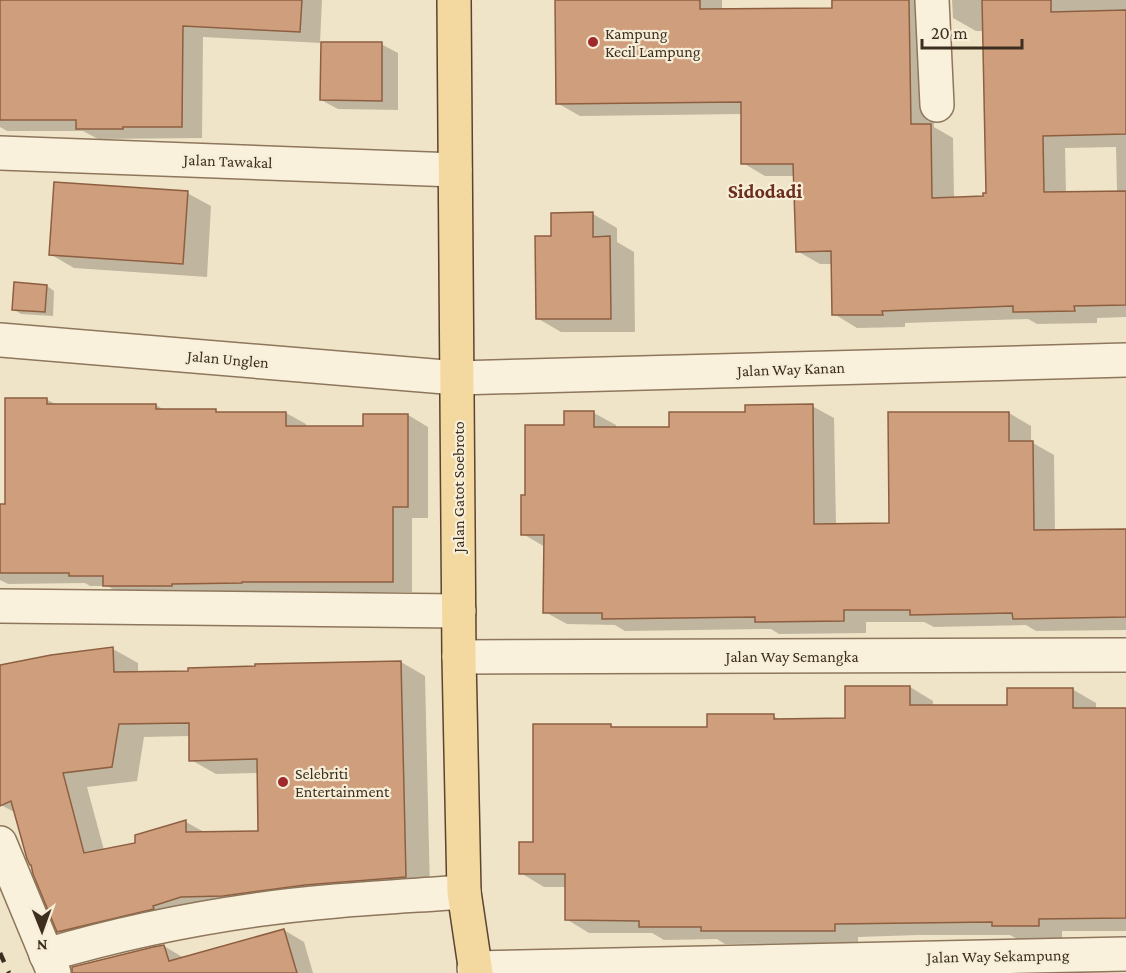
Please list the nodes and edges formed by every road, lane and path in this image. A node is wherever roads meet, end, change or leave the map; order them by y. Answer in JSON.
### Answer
{"nodes":[{"id":1,"x":454,"y":0,"type":"edge"},
{"id":2,"x":932,"y":0,"type":"edge"},
{"id":3,"x":937,"y":105,"type":"dead end"},
{"id":4,"x":0,"y":153,"type":"edge"},
{"id":5,"x":455,"y":170,"type":"junction"},
{"id":6,"x":0,"y":340,"type":"edge"},
{"id":7,"x":1126,"y":360,"type":"edge"},
{"id":8,"x":457,"y":378,"type":"junction"},
{"id":9,"x":0,"y":606,"type":"edge"},
{"id":10,"x":459,"y":611,"type":"junction"},
{"id":11,"x":1126,"y":655,"type":"edge"},
{"id":12,"x":459,"y":657,"type":"junction"},
{"id":13,"x":0,"y":843,"type":"edge"},
{"id":14,"x":464,"y":892,"type":"junction"},
{"id":15,"x":1126,"y":954,"type":"edge"},
{"id":16,"x":50,"y":964,"type":"edge"},
{"id":17,"x":475,"y":971,"type":"edge"}],
"edges":[{"from":1,"to":5,"type":"main road","name":"Jalan Gatot Soebroto"},
{"from":2,"to":3,"type":"street"},
{"from":4,"to":5,"type":"street","name":"Jalan Tawakal"},
{"from":5,"to":8,"type":"main road","name":"Jalan Gatot Soebroto"},
{"from":6,"to":8,"type":"street","name":"Jalan Unglen"},
{"from":7,"to":8,"type":"street","name":"Jalan Way Kanan"},
{"from":8,"to":10,"type":"main road","name":"Jalan Gatot Soebroto"},
{"from":9,"to":10,"type":"street"},
{"from":10,"to":12,"type":"main road","name":"Jalan Gatot Soebroto"},
{"from":11,"to":12,"type":"street","name":"Jalan Way Semangka"},
{"from":12,"to":14,"type":"main road","name":"Jalan Gatot Soebroto"},
{"from":13,"to":16,"type":"street"},
{"from":14,"to":16,"type":"street"},
{"from":14,"to":17,"type":"main road","name":"Jalan Gatot Soebroto"},
{"from":15,"to":17,"type":"street","name":"Jalan Way Sekampung"}]}
